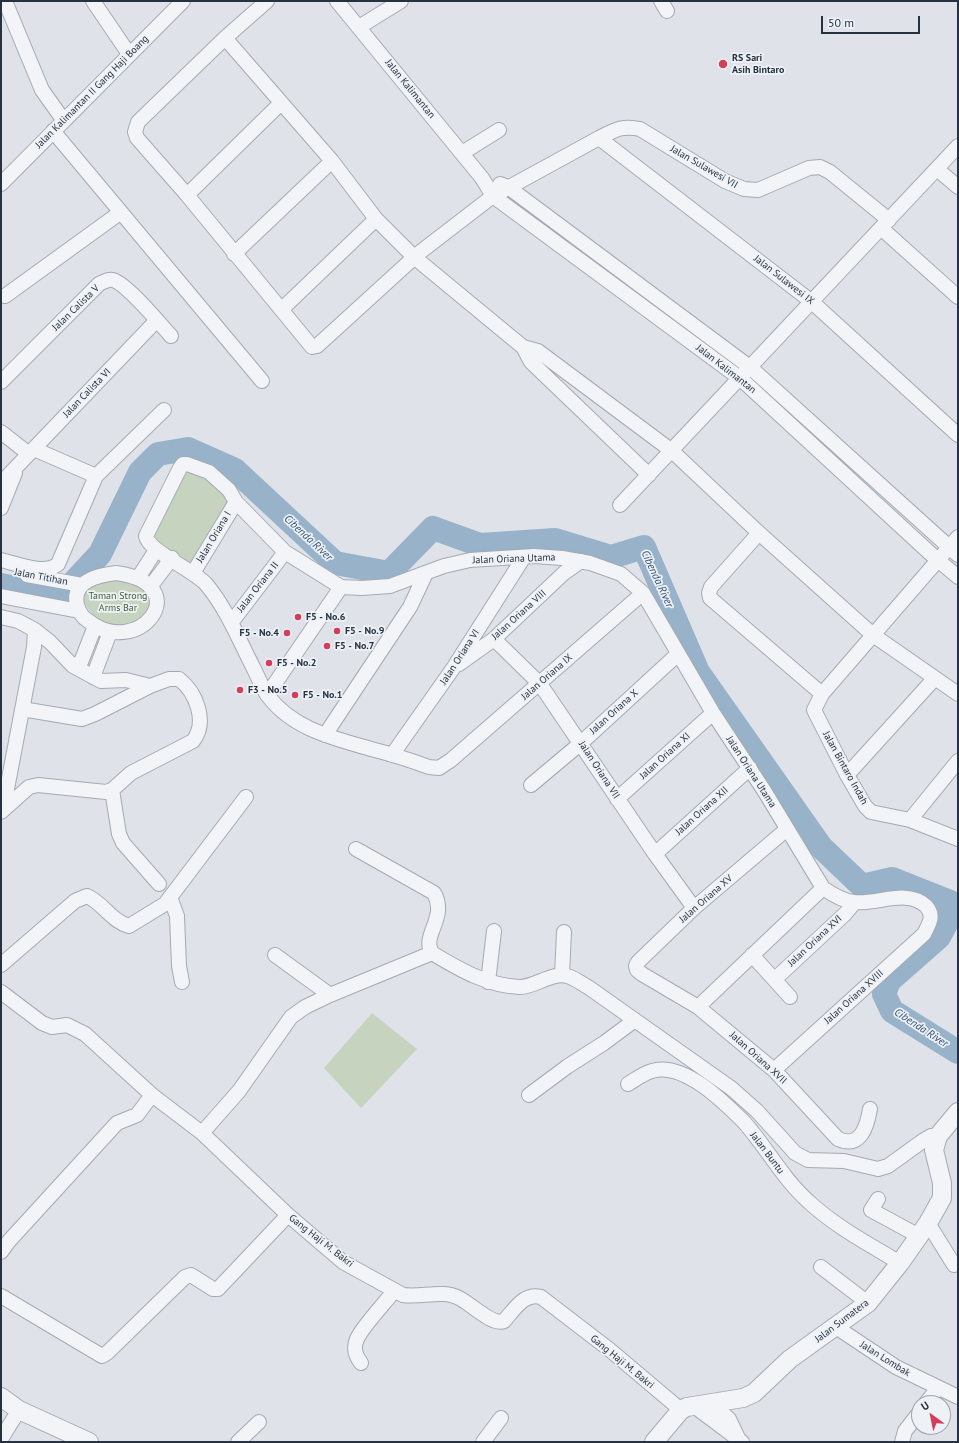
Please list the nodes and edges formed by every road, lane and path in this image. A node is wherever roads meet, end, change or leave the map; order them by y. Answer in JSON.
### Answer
{"nodes":[{"id":1,"x":5,"y":1,"type":"edge"},
{"id":2,"x":93,"y":1,"type":"edge"},
{"id":3,"x":183,"y":1,"type":"edge"},
{"id":4,"x":267,"y":1,"type":"edge"},
{"id":5,"x":337,"y":1,"type":"edge"},
{"id":6,"x":401,"y":1,"type":"edge"},
{"id":7,"x":359,"y":28,"type":"junction"},
{"id":8,"x":225,"y":38,"type":"junction"},
{"id":9,"x":129,"y":54,"type":"junction"},
{"id":10,"x":281,"y":102,"type":"junction"},
{"id":11,"x":64,"y":121,"type":"junction"},
{"id":12,"x":499,"y":130,"type":"dead end"},
{"id":13,"x":54,"y":131,"type":"junction"},
{"id":14,"x":599,"y":138,"type":"junction"},
{"id":15,"x":958,"y":146,"type":"edge"},
{"id":16,"x":462,"y":153,"type":"junction"},
{"id":17,"x":332,"y":161,"type":"junction"},
{"id":18,"x":938,"y":169,"type":"junction"},
{"id":19,"x":482,"y":178,"type":"junction"},
{"id":20,"x":1,"y":184,"type":"edge"},
{"id":21,"x":508,"y":187,"type":"junction"},
{"id":22,"x":958,"y":187,"type":"edge"},
{"id":23,"x":187,"y":195,"type":"junction"},
{"id":24,"x":493,"y":196,"type":"junction"},
{"id":25,"x":120,"y":212,"type":"junction"},
{"id":26,"x":376,"y":219,"type":"junction"},
{"id":27,"x":885,"y":224,"type":"junction"},
{"id":28,"x":234,"y":254,"type":"junction"},
{"id":29,"x":414,"y":257,"type":"junction"},
{"id":30,"x":5,"y":296,"type":"dead end"},
{"id":31,"x":958,"y":297,"type":"edge"},
{"id":32,"x":812,"y":302,"type":"junction"},
{"id":33,"x":282,"y":310,"type":"junction"},
{"id":34,"x":157,"y":320,"type":"junction"},
{"id":35,"x":171,"y":336,"type":"dead end"},
{"id":36,"x":523,"y":347,"type":"junction"},
{"id":37,"x":751,"y":368,"type":"junction"},
{"id":38,"x":741,"y":379,"type":"junction"},
{"id":39,"x":262,"y":380,"type":"dead end"},
{"id":40,"x":1,"y":382,"type":"edge"},
{"id":41,"x":164,"y":410,"type":"dead end"},
{"id":42,"x":1,"y":432,"type":"edge"},
{"id":43,"x":958,"y":434,"type":"edge"},
{"id":44,"x":672,"y":451,"type":"junction"},
{"id":45,"x":31,"y":452,"type":"junction"},
{"id":46,"x":18,"y":466,"type":"junction"},
{"id":47,"x":649,"y":475,"type":"junction"},
{"id":48,"x":96,"y":476,"type":"junction"},
{"id":49,"x":1,"y":483,"type":"edge"},
{"id":50,"x":236,"y":502,"type":"junction"},
{"id":51,"x":620,"y":505,"type":"dead end"},
{"id":52,"x":1,"y":508,"type":"edge"},
{"id":53,"x":760,"y":533,"type":"junction"},
{"id":54,"x":955,"y":546,"type":"edge"},
{"id":55,"x":156,"y":550,"type":"junction"},
{"id":56,"x":285,"y":552,"type":"junction"},
{"id":57,"x":524,"y":557,"type":"junction"},
{"id":58,"x":172,"y":558,"type":"junction"},
{"id":59,"x":1,"y":560,"type":"edge"},
{"id":60,"x":581,"y":561,"type":"junction"},
{"id":61,"x":938,"y":561,"type":"junction"},
{"id":62,"x":1,"y":569,"type":"edge"},
{"id":63,"x":193,"y":573,"type":"junction"},
{"id":64,"x":426,"y":574,"type":"junction"},
{"id":65,"x":958,"y":577,"type":"edge"},
{"id":66,"x":138,"y":578,"type":"junction"},
{"id":67,"x":82,"y":585,"type":"junction"},
{"id":68,"x":150,"y":587,"type":"junction"},
{"id":69,"x":341,"y":587,"type":"junction"},
{"id":70,"x":642,"y":593,"type":"junction"},
{"id":71,"x":1,"y":596,"type":"edge"},
{"id":72,"x":79,"y":611,"type":"junction"},
{"id":73,"x":1,"y":617,"type":"edge"},
{"id":74,"x":231,"y":622,"type":"junction"},
{"id":75,"x":95,"y":626,"type":"junction"},
{"id":76,"x":35,"y":630,"type":"junction"},
{"id":77,"x":110,"y":632,"type":"junction"},
{"id":78,"x":873,"y":635,"type":"junction"},
{"id":79,"x":494,"y":639,"type":"junction"},
{"id":80,"x":678,"y":654,"type":"junction"},
{"id":81,"x":73,"y":666,"type":"junction"},
{"id":82,"x":454,"y":667,"type":"junction"},
{"id":83,"x":93,"y":677,"type":"junction"},
{"id":84,"x":935,"y":678,"type":"junction"},
{"id":85,"x":540,"y":684,"type":"junction"},
{"id":86,"x":150,"y":686,"type":"junction"},
{"id":87,"x":822,"y":694,"type":"junction"},
{"id":88,"x":958,"y":694,"type":"edge"},
{"id":89,"x":267,"y":695,"type":"junction"},
{"id":90,"x":22,"y":709,"type":"junction"},
{"id":91,"x":713,"y":713,"type":"junction"},
{"id":92,"x":324,"y":735,"type":"junction"},
{"id":93,"x":581,"y":743,"type":"junction"},
{"id":94,"x":392,"y":755,"type":"junction"},
{"id":95,"x":958,"y":761,"type":"edge"},
{"id":96,"x":750,"y":768,"type":"junction"},
{"id":97,"x":847,"y":775,"type":"junction"},
{"id":98,"x":9,"y":784,"type":"junction"},
{"id":99,"x":531,"y":785,"type":"dead end"},
{"id":100,"x":29,"y":787,"type":"junction"},
{"id":101,"x":112,"y":790,"type":"junction"},
{"id":102,"x":246,"y":797,"type":"dead end"},
{"id":103,"x":617,"y":799,"type":"junction"},
{"id":104,"x":2,"y":811,"type":"edge"},
{"id":105,"x":910,"y":820,"type":"junction"},
{"id":106,"x":787,"y":829,"type":"junction"},
{"id":107,"x":958,"y":839,"type":"edge"},
{"id":108,"x":356,"y":850,"type":"dead end"},
{"id":109,"x":655,"y":854,"type":"junction"},
{"id":110,"x":159,"y":884,"type":"dead end"},
{"id":111,"x":823,"y":888,"type":"junction"},
{"id":112,"x":170,"y":897,"type":"junction"},
{"id":113,"x":854,"y":902,"type":"junction"},
{"id":114,"x":694,"y":908,"type":"junction"},
{"id":115,"x":931,"y":921,"type":"joint"},
{"id":116,"x":494,"y":931,"type":"dead end"},
{"id":117,"x":564,"y":932,"type":"dead end"},
{"id":118,"x":432,"y":953,"type":"junction"},
{"id":119,"x":275,"y":955,"type":"dead end"},
{"id":120,"x":752,"y":955,"type":"junction"},
{"id":121,"x":1,"y":965,"type":"edge"},
{"id":122,"x":642,"y":974,"type":"joint"},
{"id":123,"x":566,"y":976,"type":"junction"},
{"id":124,"x":775,"y":979,"type":"junction"},
{"id":125,"x":182,"y":982,"type":"dead end"},
{"id":126,"x":488,"y":982,"type":"junction"},
{"id":127,"x":1,"y":992,"type":"edge"},
{"id":128,"x":330,"y":995,"type":"junction"},
{"id":129,"x":790,"y":997,"type":"dead end"},
{"id":130,"x":698,"y":1007,"type":"junction"},
{"id":131,"x":635,"y":1020,"type":"junction"},
{"id":132,"x":774,"y":1070,"type":"junction"},
{"id":133,"x":628,"y":1084,"type":"dead end"},
{"id":134,"x":152,"y":1095,"type":"junction"},
{"id":135,"x":529,"y":1095,"type":"dead end"},
{"id":136,"x":870,"y":1109,"type":"dead end"},
{"id":137,"x":958,"y":1112,"type":"edge"},
{"id":138,"x":202,"y":1133,"type":"junction"},
{"id":139,"x":938,"y":1136,"type":"junction"},
{"id":140,"x":878,"y":1199,"type":"dead end"},
{"id":141,"x":288,"y":1215,"type":"junction"},
{"id":142,"x":923,"y":1230,"type":"junction"},
{"id":143,"x":1,"y":1252,"type":"edge"},
{"id":144,"x":900,"y":1264,"type":"junction"},
{"id":145,"x":954,"y":1265,"type":"dead end"},
{"id":146,"x":821,"y":1267,"type":"dead end"},
{"id":147,"x":394,"y":1291,"type":"junction"},
{"id":148,"x":1,"y":1296,"type":"edge"},
{"id":149,"x":868,"y":1303,"type":"junction"},
{"id":150,"x":836,"y":1327,"type":"junction"},
{"id":151,"x":361,"y":1363,"type":"dead end"},
{"id":152,"x":938,"y":1388,"type":"junction"},
{"id":153,"x":932,"y":1395,"type":"edge"},
{"id":154,"x":1,"y":1397,"type":"edge"},
{"id":155,"x":958,"y":1397,"type":"edge"},
{"id":156,"x":695,"y":1406,"type":"junction"},
{"id":157,"x":19,"y":1410,"type":"junction"},
{"id":158,"x":501,"y":1418,"type":"dead end"},
{"id":159,"x":259,"y":1422,"type":"dead end"},
{"id":160,"x":911,"y":1423,"type":"edge"},
{"id":161,"x":1,"y":1438,"type":"edge"},
{"id":162,"x":739,"y":1441,"type":"edge"},
{"id":163,"x":89,"y":1442,"type":"edge"},
{"id":164,"x":238,"y":1442,"type":"edge"},
{"id":165,"x":483,"y":1442,"type":"edge"},
{"id":166,"x":654,"y":1442,"type":"edge"},
{"id":167,"x":902,"y":1442,"type":"edge"}],
"edges":[{"from":1,"to":11,"type":"street"},
{"from":2,"to":9,"type":"street"},
{"from":3,"to":9,"type":"street","name":"Jalan Kalimantan II Gang Haji Boang"},
{"from":4,"to":8,"type":"street"},
{"from":5,"to":7,"type":"street","name":"Jalan Kalimantan"},
{"from":6,"to":7,"type":"street"},
{"from":7,"to":16,"type":"street","name":"Jalan Kalimantan"},
{"from":8,"to":10,"type":"street"},
{"from":8,"to":23,"type":"street"},
{"from":9,"to":11,"type":"street","name":"Jalan Kalimantan II Gang Haji Boang"},
{"from":10,"to":17,"type":"street"},
{"from":10,"to":23,"type":"street"},
{"from":11,"to":13,"type":"street","name":"Jalan Kalimantan II Gang Haji Boang"},
{"from":12,"to":16,"type":"street"},
{"from":13,"to":20,"type":"street","name":"Jalan Kalimantan II Gang Haji Boang"},
{"from":13,"to":25,"type":"street"},
{"from":14,"to":21,"type":"street"},
{"from":14,"to":27,"type":"street","name":"Jalan Sulawesi VII"},
{"from":14,"to":32,"type":"street","name":"Jalan Sulawesi IX"},
{"from":15,"to":18,"type":"street"},
{"from":16,"to":19,"type":"street","name":"Jalan Kalimantan"},
{"from":17,"to":26,"type":"street"},
{"from":17,"to":28,"type":"street"},
{"from":18,"to":22,"type":"street"},
{"from":18,"to":27,"type":"street"},
{"from":19,"to":21,"type":"street","name":"Jalan Kalimantan"},
{"from":19,"to":24,"type":"street","name":"Jalan Kalimantan"},
{"from":21,"to":24,"type":"street"},
{"from":21,"to":37,"type":"street","name":"Jalan Kalimantan"},
{"from":23,"to":28,"type":"street"},
{"from":24,"to":29,"type":"street"},
{"from":24,"to":38,"type":"street","name":"Jalan Kalimantan"},
{"from":25,"to":30,"type":"street"},
{"from":25,"to":39,"type":"street"},
{"from":26,"to":29,"type":"street"},
{"from":26,"to":33,"type":"street"},
{"from":27,"to":31,"type":"street","name":"Jalan Sulawesi VII"},
{"from":27,"to":32,"type":"street"},
{"from":28,"to":33,"type":"street"},
{"from":29,"to":33,"type":"street"},
{"from":29,"to":36,"type":"street"},
{"from":32,"to":37,"type":"street"},
{"from":32,"to":43,"type":"street","name":"Jalan Sulawesi IX"},
{"from":34,"to":35,"type":"street","name":"Jalan Calista V"},
{"from":34,"to":40,"type":"street","name":"Jalan Calista V"},
{"from":34,"to":45,"type":"street","name":"Jalan Calista VI"},
{"from":36,"to":44,"type":"street"},
{"from":36,"to":47,"type":"street"},
{"from":37,"to":38,"type":"street"},
{"from":37,"to":54,"type":"street","name":"Jalan Kalimantan"},
{"from":38,"to":44,"type":"street"},
{"from":38,"to":61,"type":"street","name":"Jalan Kalimantan"},
{"from":41,"to":48,"type":"street"},
{"from":42,"to":45,"type":"street"},
{"from":44,"to":47,"type":"street"},
{"from":44,"to":53,"type":"street"},
{"from":45,"to":46,"type":"street","name":"Jalan Calista VI"},
{"from":45,"to":48,"type":"street"},
{"from":46,"to":49,"type":"street","name":"Jalan Calista VI"},
{"from":46,"to":52,"type":"street","name":"Jalan Calista VI"},
{"from":47,"to":51,"type":"street"},
{"from":48,"to":59,"type":"street"},
{"from":50,"to":55,"type":"street","name":"Jalan Oriana Utama"},
{"from":50,"to":56,"type":"street","name":"Jalan Oriana Utama"},
{"from":50,"to":63,"type":"street","name":"Jalan Oriana I"},
{"from":53,"to":78,"type":"street"},
{"from":53,"to":87,"type":"street"},
{"from":54,"to":61,"type":"street"},
{"from":55,"to":58,"type":"street"},
{"from":55,"to":66,"type":"street"},
{"from":56,"to":69,"type":"street","name":"Jalan Oriana Utama"},
{"from":56,"to":74,"type":"street","name":"Jalan Oriana II"},
{"from":57,"to":60,"type":"street","name":"Jalan Oriana Utama"},
{"from":57,"to":64,"type":"street","name":"Jalan Oriana Utama"},
{"from":57,"to":82,"type":"street","name":"Jalan Oriana VI"},
{"from":58,"to":63,"type":"street"},
{"from":58,"to":68,"type":"street"},
{"from":60,"to":70,"type":"street","name":"Jalan Oriana Utama"},
{"from":60,"to":79,"type":"street","name":"Jalan Oriana VIII"},
{"from":61,"to":65,"type":"street","name":"Jalan Kalimantan"},
{"from":61,"to":78,"type":"street"},
{"from":62,"to":67,"type":"street","name":"Jalan Titihan"},
{"from":63,"to":74,"type":"street"},
{"from":64,"to":69,"type":"street","name":"Jalan Oriana Utama"},
{"from":64,"to":92,"type":"street"},
{"from":66,"to":67,"type":"street"},
{"from":66,"to":68,"type":"street"},
{"from":67,"to":72,"type":"street"},
{"from":68,"to":77,"type":"street"},
{"from":69,"to":89,"type":"street"},
{"from":70,"to":80,"type":"street","name":"Jalan Oriana Utama"},
{"from":70,"to":85,"type":"street","name":"Jalan Oriana IX"},
{"from":71,"to":72,"type":"street"},
{"from":72,"to":75,"type":"street"},
{"from":73,"to":76,"type":"street"},
{"from":74,"to":89,"type":"street"},
{"from":75,"to":77,"type":"street"},
{"from":75,"to":81,"type":"street"},
{"from":76,"to":81,"type":"street"},
{"from":76,"to":90,"type":"street"},
{"from":77,"to":83,"type":"street"},
{"from":78,"to":84,"type":"street"},
{"from":78,"to":87,"type":"street"},
{"from":79,"to":82,"type":"street","name":"Jalan Oriana VIII"},
{"from":79,"to":85,"type":"street","name":"Jalan Oriana VII"},
{"from":80,"to":91,"type":"street","name":"Jalan Oriana Utama"},
{"from":80,"to":93,"type":"street","name":"Jalan Oriana X"},
{"from":81,"to":83,"type":"street"},
{"from":82,"to":94,"type":"street","name":"Jalan Oriana VI"},
{"from":83,"to":86,"type":"street"},
{"from":84,"to":88,"type":"street"},
{"from":84,"to":97,"type":"street"},
{"from":85,"to":93,"type":"street","name":"Jalan Oriana VII"},
{"from":85,"to":94,"type":"street","name":"Jalan Oriana IX"},
{"from":86,"to":90,"type":"street"},
{"from":86,"to":101,"type":"street"},
{"from":87,"to":97,"type":"street","name":"Jalan Bintaro Indah"},
{"from":89,"to":92,"type":"street"},
{"from":90,"to":98,"type":"street"},
{"from":91,"to":96,"type":"street","name":"Jalan Oriana Utama"},
{"from":91,"to":103,"type":"street","name":"Jalan Oriana XI"},
{"from":92,"to":94,"type":"street"},
{"from":93,"to":99,"type":"street","name":"Jalan Oriana X"},
{"from":93,"to":103,"type":"street","name":"Jalan Oriana VII"},
{"from":95,"to":105,"type":"street"},
{"from":96,"to":106,"type":"street","name":"Jalan Oriana Utama"},
{"from":96,"to":109,"type":"street","name":"Jalan Oriana XII"},
{"from":97,"to":105,"type":"street","name":"Jalan Bintaro Indah"},
{"from":98,"to":100,"type":"street"},
{"from":98,"to":104,"type":"street"},
{"from":100,"to":101,"type":"street"},
{"from":100,"to":104,"type":"street"},
{"from":101,"to":110,"type":"street"},
{"from":102,"to":112,"type":"street"},
{"from":103,"to":109,"type":"street","name":"Jalan Oriana VII"},
{"from":105,"to":107,"type":"street","name":"Jalan Bintaro Indah"},
{"from":106,"to":111,"type":"street","name":"Jalan Oriana Utama"},
{"from":106,"to":114,"type":"street","name":"Jalan Oriana XV"},
{"from":108,"to":118,"type":"street"},
{"from":109,"to":114,"type":"street","name":"Jalan Oriana VII"},
{"from":111,"to":113,"type":"street","name":"Jalan Oriana Utama"},
{"from":111,"to":120,"type":"street"},
{"from":112,"to":121,"type":"street"},
{"from":112,"to":125,"type":"street"},
{"from":113,"to":115,"type":"street","name":"Jalan Oriana Utama"},
{"from":113,"to":124,"type":"street","name":"Jalan Oriana XVI"},
{"from":114,"to":122,"type":"street","name":"Jalan Oriana XV"},
{"from":115,"to":132,"type":"street","name":"Jalan Oriana XVIII"},
{"from":116,"to":126,"type":"street"},
{"from":117,"to":123,"type":"street"},
{"from":118,"to":126,"type":"street"},
{"from":118,"to":128,"type":"street"},
{"from":119,"to":128,"type":"street"},
{"from":120,"to":124,"type":"street"},
{"from":120,"to":130,"type":"street"},
{"from":122,"to":130,"type":"street","name":"Jalan Oriana XVII"},
{"from":123,"to":126,"type":"street"},
{"from":123,"to":131,"type":"street"},
{"from":124,"to":129,"type":"street"},
{"from":127,"to":134,"type":"street","name":"Gang Haji M. Bakri"},
{"from":128,"to":138,"type":"street"},
{"from":130,"to":132,"type":"street","name":"Jalan Oriana XVII"},
{"from":131,"to":135,"type":"street"},
{"from":131,"to":139,"type":"street"},
{"from":132,"to":136,"type":"street","name":"Jalan Oriana XVII"},
{"from":133,"to":144,"type":"street","name":"Jalan Buntu"},
{"from":134,"to":138,"type":"street","name":"Gang Haji M. Bakri"},
{"from":134,"to":143,"type":"street"},
{"from":137,"to":139,"type":"street"},
{"from":138,"to":141,"type":"street","name":"Gang Haji M. Bakri"},
{"from":139,"to":142,"type":"street","name":"Jalan Sumatera"},
{"from":140,"to":142,"type":"street"},
{"from":141,"to":147,"type":"street","name":"Gang Haji M. Bakri"},
{"from":141,"to":148,"type":"street"},
{"from":142,"to":144,"type":"street","name":"Jalan Sumatera"},
{"from":142,"to":145,"type":"street"},
{"from":144,"to":149,"type":"street","name":"Jalan Sumatera"},
{"from":146,"to":149,"type":"street"},
{"from":147,"to":151,"type":"street"},
{"from":147,"to":156,"type":"street","name":"Gang Haji M. Bakri"},
{"from":149,"to":150,"type":"street","name":"Jalan Sumatera"},
{"from":150,"to":152,"type":"street","name":"Jalan Lombak"},
{"from":150,"to":156,"type":"street","name":"Jalan Sumatera"},
{"from":152,"to":153,"type":"street"},
{"from":152,"to":155,"type":"street","name":"Jalan Lombak"},
{"from":154,"to":157,"type":"street"},
{"from":156,"to":162,"type":"street"},
{"from":156,"to":166,"type":"street"},
{"from":157,"to":161,"type":"street"},
{"from":157,"to":163,"type":"street"},
{"from":158,"to":165,"type":"street"},
{"from":159,"to":164,"type":"street"},
{"from":160,"to":167,"type":"street"}]}
